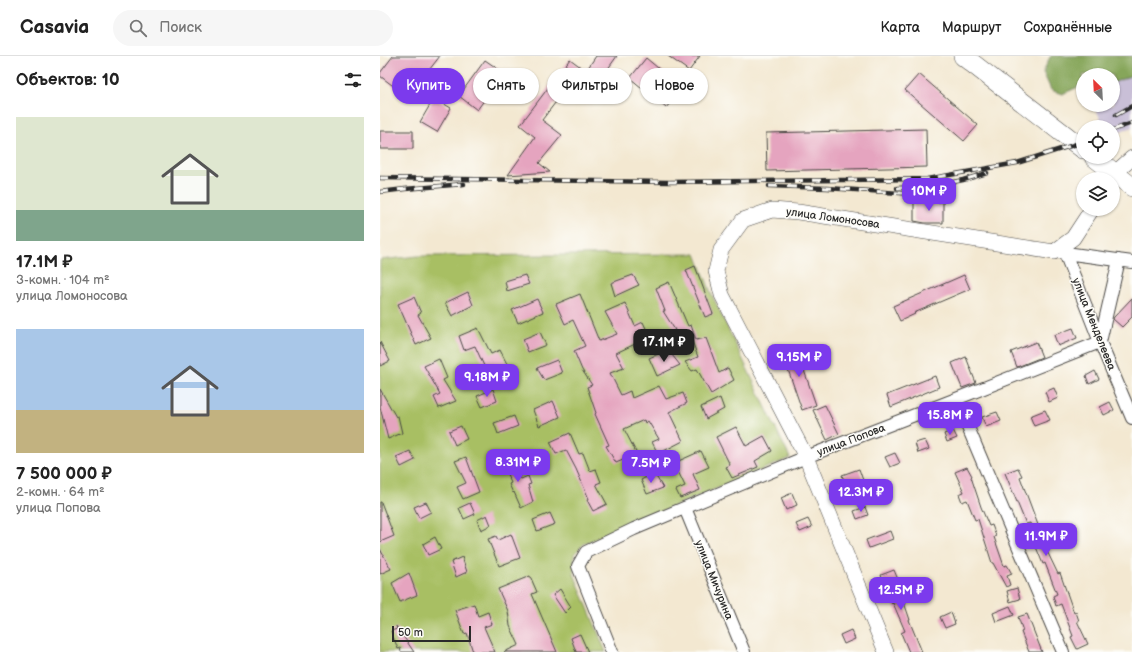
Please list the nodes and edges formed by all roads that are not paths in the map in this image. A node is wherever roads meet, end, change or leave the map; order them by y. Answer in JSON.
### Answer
{"nodes":[{"id":1,"x":963,"y":56,"type":"edge"},
{"id":2,"x":1076,"y":143,"type":"edge"},
{"id":3,"x":1132,"y":158,"type":"edge"},
{"id":4,"x":1101,"y":164,"type":"edge"},
{"id":5,"x":1109,"y":172,"type":"edge"},
{"id":6,"x":1117,"y":172,"type":"edge"},
{"id":7,"x":1120,"y":180,"type":"edge"},
{"id":8,"x":1132,"y":186,"type":"edge"},
{"id":9,"x":1087,"y":216,"type":"edge"},
{"id":10,"x":1059,"y":252,"type":"junction"},
{"id":11,"x":1119,"y":260,"type":"junction"},
{"id":12,"x":1132,"y":262,"type":"edge"},
{"id":13,"x":1100,"y":342,"type":"junction"},
{"id":14,"x":956,"y":399,"type":"junction"},
{"id":15,"x":1132,"y":418,"type":"edge"},
{"id":16,"x":806,"y":457,"type":"junction"},
{"id":17,"x":685,"y":508,"type":"junction"},
{"id":18,"x":612,"y":652,"type":"edge"},
{"id":19,"x":744,"y":652,"type":"edge"},
{"id":20,"x":886,"y":652,"type":"edge"},
{"id":21,"x":1063,"y":652,"type":"edge"}],
"edges":[{"from":1,"to":2,"type":"main road"},
{"from":3,"to":6,"type":"street"},
{"from":4,"to":5,"type":"main road"},
{"from":7,"to":8,"type":"main road"},
{"from":9,"to":10,"type":"street"},
{"from":10,"to":11,"type":"street"},
{"from":10,"to":13,"type":"street","name":"улица Менделеева"},
{"from":10,"to":16,"type":"street","name":"улица Ломоносова"},
{"from":11,"to":12,"type":"street"},
{"from":11,"to":13,"type":"street"},
{"from":13,"to":14,"type":"street","name":"улица Попова"},
{"from":13,"to":15,"type":"street","name":"улица Менделеева"},
{"from":14,"to":16,"type":"street","name":"улица Попова"},
{"from":14,"to":21,"type":"street"},
{"from":16,"to":17,"type":"street","name":"улица Попова"},
{"from":16,"to":20,"type":"street","name":"улица Ломоносова"},
{"from":17,"to":18,"type":"street","name":"улица Попова"},
{"from":17,"to":19,"type":"street","name":"улица Мичурина"}]}
